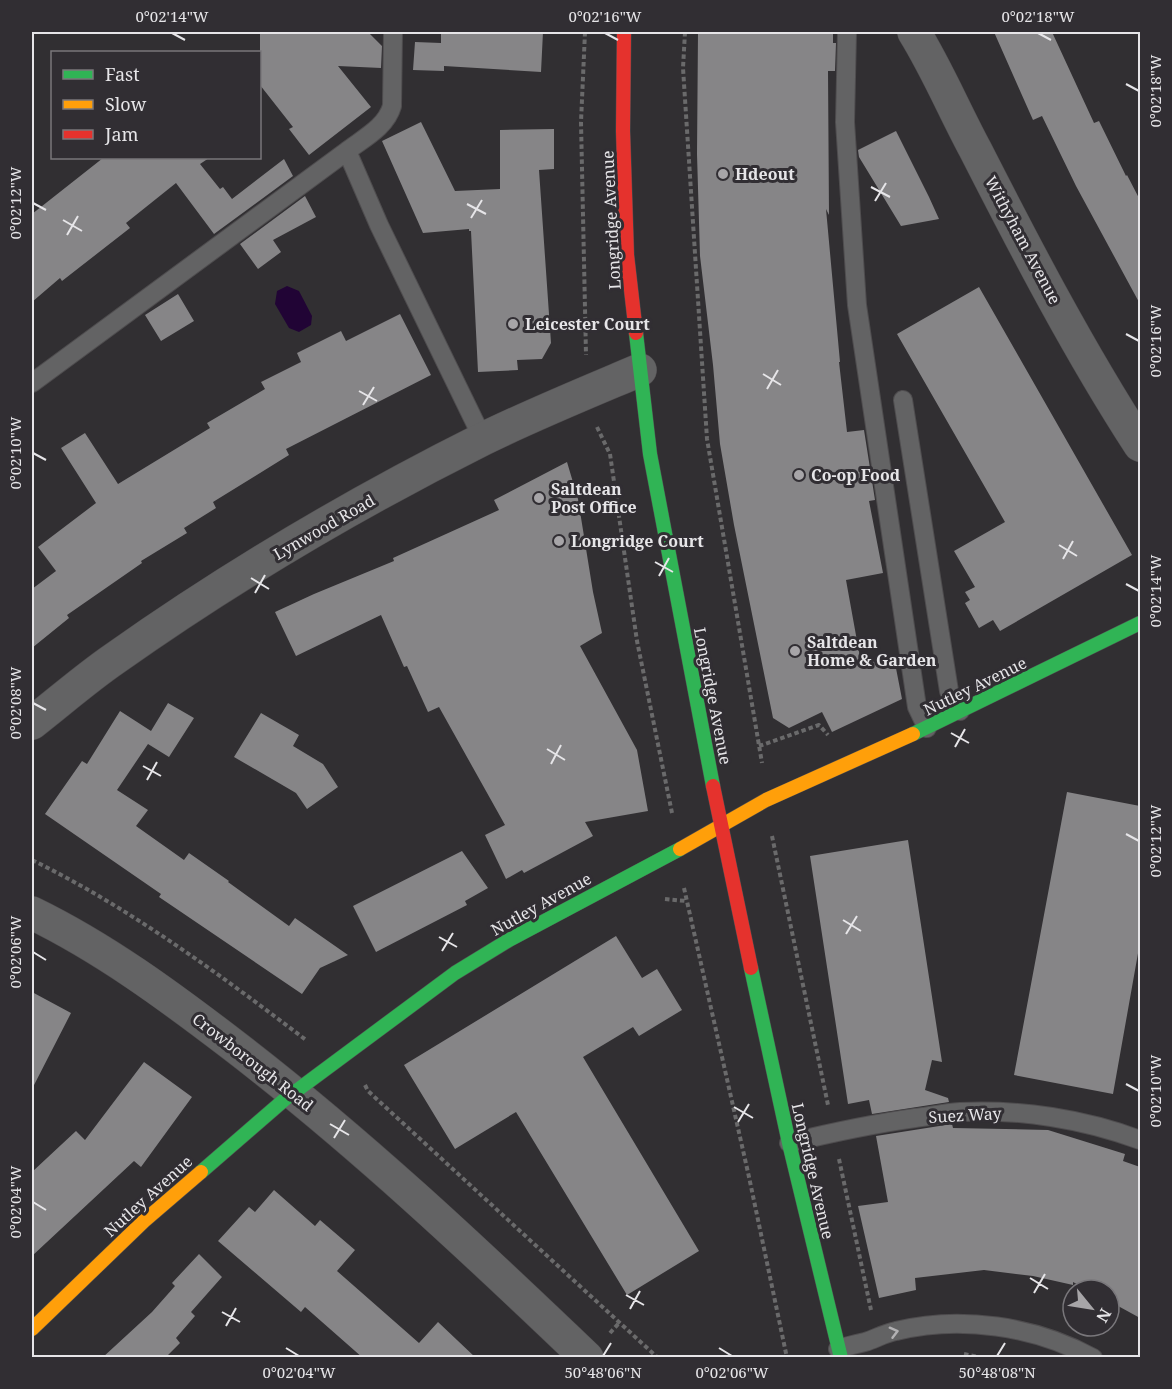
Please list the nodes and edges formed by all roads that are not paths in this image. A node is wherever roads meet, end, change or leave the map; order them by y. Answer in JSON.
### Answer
{"nodes":[{"id":1,"x":393,"y":32,"type":"edge"},
{"id":2,"x":624,"y":32,"type":"edge"},
{"id":3,"x":847,"y":32,"type":"edge"},
{"id":4,"x":914,"y":32,"type":"edge"},
{"id":5,"x":347,"y":152,"type":"junction"},
{"id":6,"x":640,"y":370,"type":"junction"},
{"id":7,"x":32,"y":383,"type":"edge"},
{"id":8,"x":903,"y":400,"type":"dead end"},
{"id":9,"x":483,"y":439,"type":"junction"},
{"id":10,"x":1140,"y":445,"type":"edge"},
{"id":11,"x":1140,"y":623,"type":"edge"},
{"id":12,"x":960,"y":711,"type":"junction"},
{"id":13,"x":32,"y":723,"type":"edge"},
{"id":14,"x":927,"y":728,"type":"junction"},
{"id":15,"x":721,"y":826,"type":"junction"},
{"id":16,"x":32,"y":913,"type":"edge"},
{"id":17,"x":294,"y":1092,"type":"junction"},
{"id":18,"x":1140,"y":1140,"type":"edge"},
{"id":19,"x":789,"y":1143,"type":"junction"},
{"id":20,"x":32,"y":1329,"type":"edge"},
{"id":21,"x":839,"y":1353,"type":"edge"},
{"id":22,"x":587,"y":1358,"type":"edge"},
{"id":23,"x":1093,"y":1358,"type":"edge"}],
"edges":[{"from":1,"to":5,"type":"lane"},
{"from":2,"to":6,"type":"street","name":"Longridge Avenue"},
{"from":3,"to":14,"type":"lane"},
{"from":4,"to":10,"type":"street","name":"Withyham Avenue"},
{"from":5,"to":7,"type":"lane"},
{"from":5,"to":9,"type":"lane"},
{"from":6,"to":9,"type":"street","name":"Lynwood Road"},
{"from":6,"to":15,"type":"street","name":"Longridge Avenue"},
{"from":8,"to":12,"type":"lane"},
{"from":9,"to":13,"type":"street","name":"Lynwood Road"},
{"from":11,"to":12,"type":"street","name":"Nutley Avenue"},
{"from":12,"to":14,"type":"street","name":"Nutley Avenue"},
{"from":14,"to":15,"type":"street","name":"Nutley Avenue"},
{"from":15,"to":17,"type":"street","name":"Nutley Avenue"},
{"from":15,"to":19,"type":"street","name":"Longridge Avenue"},
{"from":16,"to":17,"type":"street","name":"Crowborough Road"},
{"from":17,"to":20,"type":"street","name":"Nutley Avenue"},
{"from":17,"to":22,"type":"street","name":"Crowborough Road"},
{"from":18,"to":19,"type":"lane","name":"Suez Way"},
{"from":19,"to":21,"type":"street","name":"Longridge Avenue"},
{"from":21,"to":23,"type":"lane","one_way":true}]}
